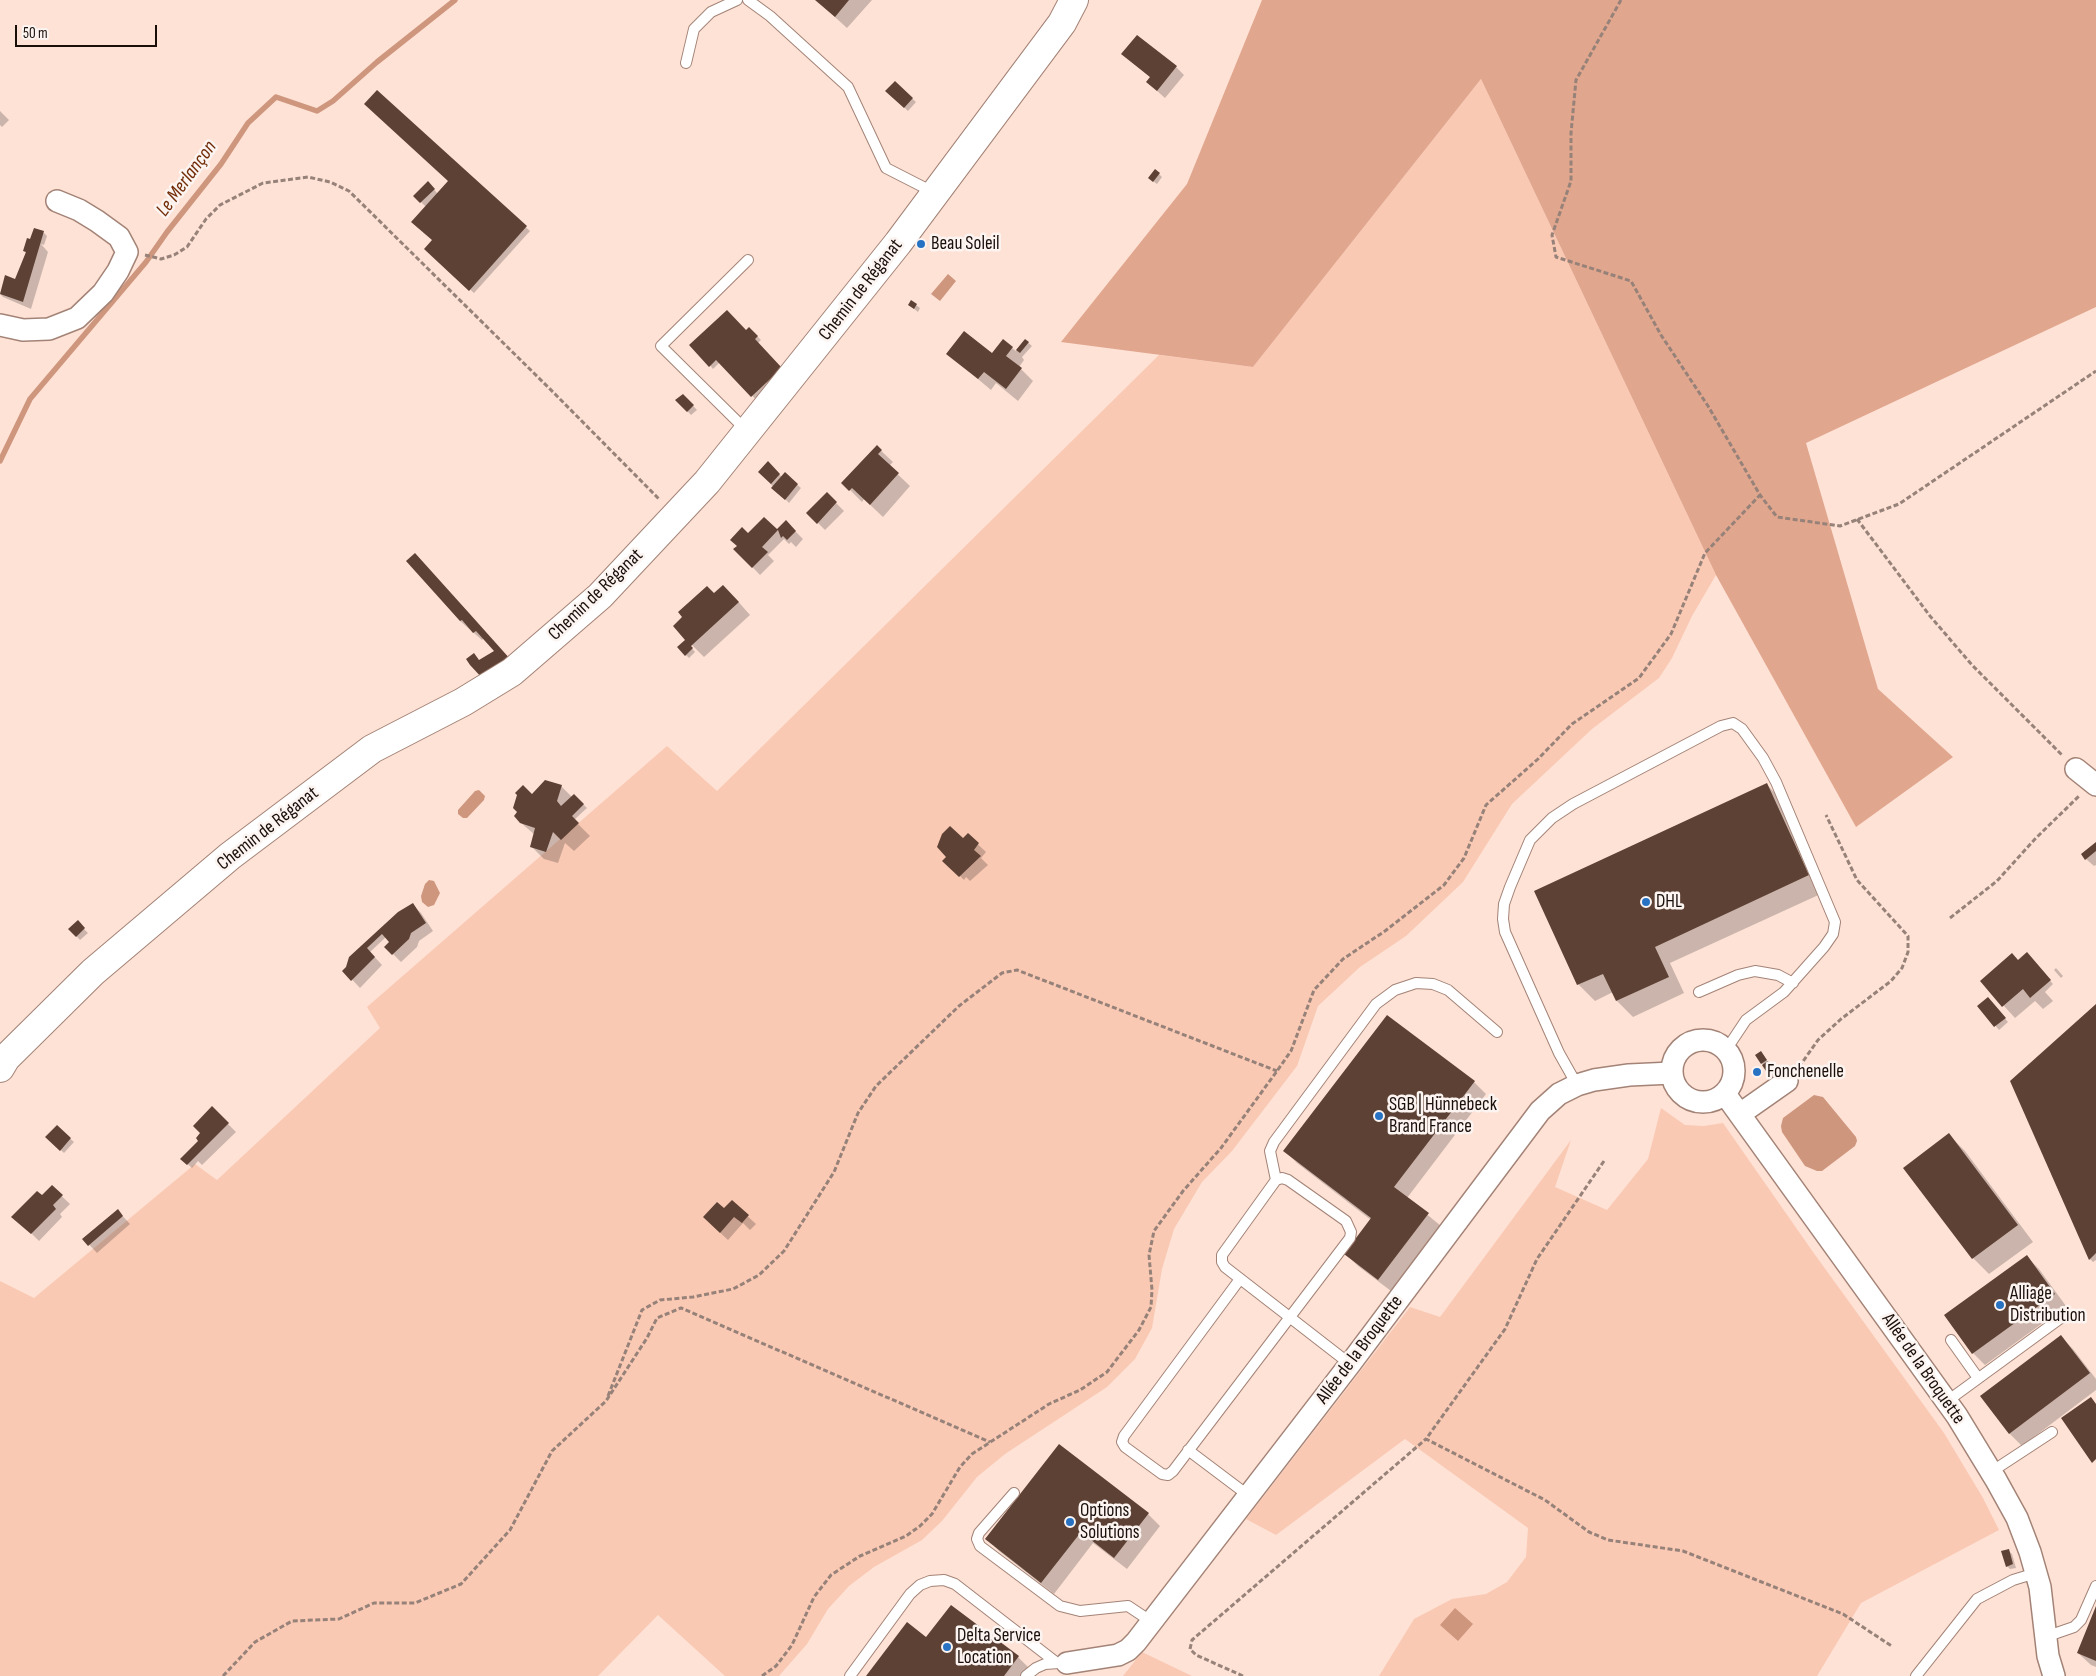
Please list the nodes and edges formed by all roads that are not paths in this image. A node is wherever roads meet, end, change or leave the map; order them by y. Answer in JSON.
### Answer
{"nodes":[{"id":1,"x":737,"y":0,"type":"edge"},
{"id":2,"x":748,"y":0,"type":"edge"},
{"id":3,"x":1074,"y":0,"type":"edge"},
{"id":4,"x":686,"y":63,"type":"dead end"},
{"id":5,"x":935,"y":194,"type":"junction"},
{"id":6,"x":57,"y":201,"type":"dead end"},
{"id":7,"x":748,"y":260,"type":"dead end"},
{"id":8,"x":0,"y":325,"type":"edge"},
{"id":9,"x":747,"y":432,"type":"junction"},
{"id":10,"x":2076,"y":769,"type":"road end"},
{"id":11,"x":2095,"y":784,"type":"edge"},
{"id":12,"x":1793,"y":983,"type":"junction"},
{"id":13,"x":1699,"y":992,"type":"dead end"},
{"id":14,"x":1497,"y":1032,"type":"dead end"},
{"id":15,"x":1726,"y":1050,"type":"junction"},
{"id":16,"x":0,"y":1068,"type":"edge"},
{"id":17,"x":1672,"y":1073,"type":"junction"},
{"id":18,"x":1787,"y":1081,"type":"road end"},
{"id":19,"x":1577,"y":1086,"type":"junction"},
{"id":20,"x":1724,"y":1094,"type":"junction"},
{"id":21,"x":1740,"y":1114,"type":"junction"},
{"id":22,"x":1276,"y":1180,"type":"junction"},
{"id":23,"x":1240,"y":1279,"type":"junction"},
{"id":24,"x":2065,"y":1315,"type":"dead end"},
{"id":25,"x":1289,"y":1318,"type":"junction"},
{"id":26,"x":1952,"y":1340,"type":"dead end"},
{"id":27,"x":1350,"y":1364,"type":"junction"},
{"id":28,"x":1978,"y":1378,"type":"junction"},
{"id":29,"x":1946,"y":1402,"type":"junction"},
{"id":30,"x":2052,"y":1432,"type":"dead end"},
{"id":31,"x":1188,"y":1450,"type":"junction"},
{"id":32,"x":1991,"y":1472,"type":"junction"},
{"id":33,"x":1014,"y":1493,"type":"dead end"},
{"id":34,"x":1249,"y":1496,"type":"junction"},
{"id":35,"x":2036,"y":1573,"type":"junction"},
{"id":36,"x":2096,"y":1586,"type":"edge"},
{"id":37,"x":1152,"y":1622,"type":"junction"},
{"id":38,"x":2045,"y":1636,"type":"junction"},
{"id":39,"x":1062,"y":1663,"type":"junction"},
{"id":40,"x":850,"y":1676,"type":"edge"},
{"id":41,"x":1026,"y":1676,"type":"edge"},
{"id":42,"x":1916,"y":1676,"type":"edge"},
{"id":43,"x":2054,"y":1676,"type":"edge"}],
"edges":[{"from":1,"to":4,"type":"lane"},
{"from":2,"to":5,"type":"lane"},
{"from":3,"to":5,"type":"street","name":"Chemin de Réganat"},
{"from":5,"to":9,"type":"street","name":"Chemin de Réganat"},
{"from":6,"to":8,"type":"street"},
{"from":7,"to":9,"type":"lane"},
{"from":9,"to":16,"type":"street","name":"Chemin de Réganat"},
{"from":10,"to":11,"type":"street"},
{"from":12,"to":13,"type":"lane"},
{"from":12,"to":15,"type":"lane"},
{"from":12,"to":19,"type":"lane"},
{"from":14,"to":22,"type":"lane"},
{"from":15,"to":17,"type":"street"},
{"from":15,"to":20,"type":"street"},
{"from":17,"to":19,"type":"street","name":"Allée de la Broquette"},
{"from":17,"to":20,"type":"street"},
{"from":18,"to":21,"type":"street"},
{"from":19,"to":27,"type":"street","name":"Allée de la Broquette"},
{"from":20,"to":21,"type":"street","name":"Allée de la Broquette"},
{"from":21,"to":29,"type":"street","name":"Allée de la Broquette"},
{"from":22,"to":23,"type":"lane"},
{"from":22,"to":25,"type":"lane"},
{"from":23,"to":25,"type":"lane"},
{"from":23,"to":31,"type":"lane"},
{"from":24,"to":28,"type":"lane"},
{"from":25,"to":27,"type":"lane"},
{"from":25,"to":31,"type":"lane"},
{"from":26,"to":28,"type":"lane"},
{"from":27,"to":34,"type":"street","name":"Allée de la Broquette"},
{"from":28,"to":29,"type":"lane"},
{"from":29,"to":32,"type":"street","name":"Allée de la Broquette"},
{"from":30,"to":32,"type":"lane"},
{"from":31,"to":34,"type":"lane"},
{"from":32,"to":35,"type":"street","name":"Allée de la Broquette"},
{"from":33,"to":37,"type":"lane"},
{"from":34,"to":37,"type":"street","name":"Allée de la Broquette"},
{"from":35,"to":38,"type":"street","name":"Allée de la Broquette"},
{"from":35,"to":42,"type":"lane"},
{"from":36,"to":38,"type":"lane"},
{"from":37,"to":39,"type":"street","name":"Allée de la Broquette"},
{"from":38,"to":43,"type":"street","name":"Allée de la Broquette"},
{"from":39,"to":40,"type":"lane"},
{"from":39,"to":41,"type":"lane"}]}
